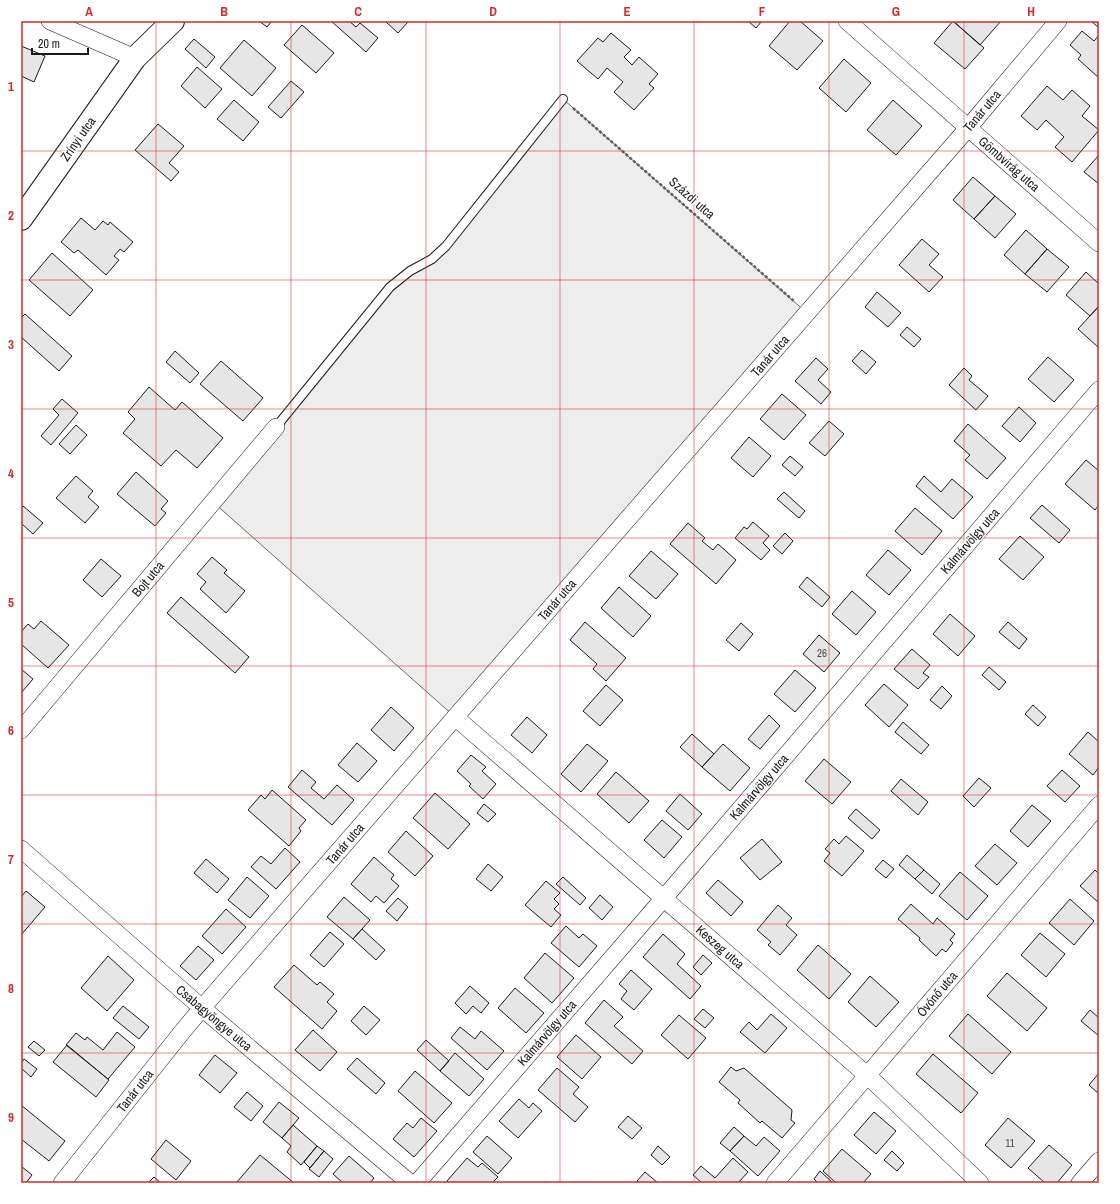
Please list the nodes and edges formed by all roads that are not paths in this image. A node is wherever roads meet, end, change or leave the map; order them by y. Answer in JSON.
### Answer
{"nodes":[{"id":1,"x":50,"y":21,"type":"edge"},
{"id":2,"x":173,"y":21,"type":"edge"},
{"id":3,"x":846,"y":21,"type":"edge"},
{"id":4,"x":1058,"y":21,"type":"edge"},
{"id":5,"x":135,"y":58,"type":"junction"},
{"id":6,"x":563,"y":99,"type":"road end"},
{"id":7,"x":968,"y":128,"type":"junction"},
{"id":8,"x":21,"y":219,"type":"edge"},
{"id":9,"x":1099,"y":243,"type":"edge"},
{"id":10,"x":1099,"y":390,"type":"edge"},
{"id":11,"x":276,"y":427,"type":"joint"},
{"id":12,"x":455,"y":717,"type":"junction"},
{"id":13,"x":21,"y":730,"type":"edge"},
{"id":14,"x":1099,"y":805,"type":"edge"},
{"id":15,"x":21,"y":849,"type":"edge"},
{"id":16,"x":664,"y":898,"type":"junction"},
{"id":17,"x":202,"y":1008,"type":"junction"},
{"id":18,"x":868,"y":1076,"type":"junction"},
{"id":19,"x":1099,"y":1162,"type":"edge"},
{"id":20,"x":62,"y":1183,"type":"edge"},
{"id":21,"x":410,"y":1183,"type":"edge"},
{"id":22,"x":417,"y":1183,"type":"edge"},
{"id":23,"x":775,"y":1183,"type":"edge"},
{"id":24,"x":980,"y":1183,"type":"edge"},
{"id":25,"x":1080,"y":1183,"type":"edge"}],
"edges":[{"from":1,"to":5,"type":"street"},
{"from":2,"to":5,"type":"main road","name":"Zrínyi utca"},
{"from":3,"to":7,"type":"street","name":"Gömbvirág utca"},
{"from":4,"to":7,"type":"street","name":"Tanár utca"},
{"from":5,"to":8,"type":"main road","name":"Zrínyi utca"},
{"from":6,"to":11,"type":"lane"},
{"from":7,"to":9,"type":"street","name":"Gömbvirág utca"},
{"from":7,"to":12,"type":"street","name":"Tanár utca"},
{"from":10,"to":16,"type":"street","name":"Kalmárvölgy utca"},
{"from":11,"to":13,"type":"street","name":"Bojt utca"},
{"from":12,"to":16,"type":"street","name":"Keszeg utca"},
{"from":12,"to":17,"type":"street","name":"Tanár utca"},
{"from":14,"to":18,"type":"street","name":"Óvónő utca"},
{"from":15,"to":17,"type":"street","name":"Csabagyöngye utca"},
{"from":16,"to":18,"type":"street","name":"Keszeg utca"},
{"from":16,"to":22,"type":"street","name":"Kalmárvölgy utca"},
{"from":17,"to":20,"type":"street","name":"Tanár utca"},
{"from":17,"to":21,"type":"street","name":"Csabagyöngye utca"},
{"from":18,"to":23,"type":"street","name":"Óvónő utca"},
{"from":18,"to":24,"type":"street","name":"Keszeg utca"},
{"from":19,"to":25,"type":"street"}]}
